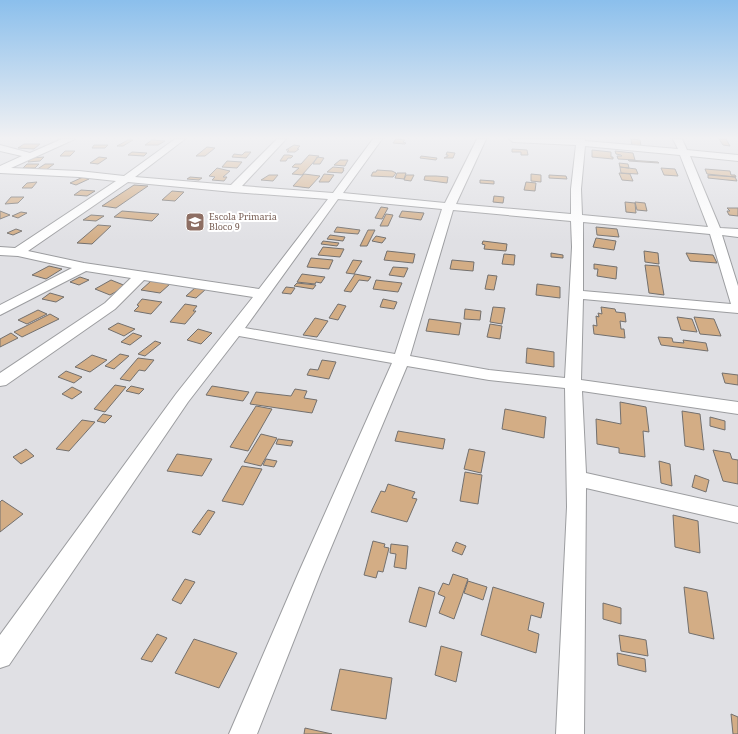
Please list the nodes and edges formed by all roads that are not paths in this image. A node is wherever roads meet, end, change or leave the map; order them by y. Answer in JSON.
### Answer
{"nodes":[{"id":1,"x":64,"y":173,"type":"edge"},
{"id":2,"x":134,"y":173,"type":"edge"},
{"id":3,"x":249,"y":173,"type":"edge"},
{"id":4,"x":354,"y":173,"type":"edge"},
{"id":5,"x":465,"y":173,"type":"edge"},
{"id":6,"x":577,"y":173,"type":"edge"},
{"id":7,"x":692,"y":173,"type":"edge"},
{"id":8,"x":126,"y":179,"type":"junction"},
{"id":9,"x":233,"y":189,"type":"junction"},
{"id":10,"x":337,"y":196,"type":"junction"},
{"id":11,"x":448,"y":208,"type":"junction"},
{"id":12,"x":577,"y":219,"type":"junction"},
{"id":13,"x":715,"y":231,"type":"junction"},
{"id":14,"x":738,"y":233,"type":"edge"},
{"id":15,"x":0,"y":251,"type":"edge"},
{"id":16,"x":18,"y":252,"type":"junction"},
{"id":17,"x":84,"y":267,"type":"junction"},
{"id":18,"x":141,"y":276,"type":"junction"},
{"id":19,"x":262,"y":294,"type":"junction"},
{"id":20,"x":576,"y":294,"type":"junction"},
{"id":21,"x":738,"y":304,"type":"edge"},
{"id":22,"x":738,"y":309,"type":"edge"},
{"id":23,"x":0,"y":310,"type":"edge"},
{"id":24,"x":235,"y":331,"type":"junction"},
{"id":25,"x":401,"y":361,"type":"junction"},
{"id":26,"x":0,"y":381,"type":"edge"},
{"id":27,"x":573,"y":384,"type":"junction"},
{"id":28,"x":738,"y":408,"type":"edge"},
{"id":29,"x":577,"y":478,"type":"junction"},
{"id":30,"x":738,"y":515,"type":"edge"},
{"id":31,"x":0,"y":656,"type":"edge"},
{"id":32,"x":243,"y":734,"type":"edge"},
{"id":33,"x":570,"y":734,"type":"edge"}],
"edges":[{"from":1,"to":8,"type":"street"},
{"from":2,"to":8,"type":"street"},
{"from":3,"to":9,"type":"street"},
{"from":4,"to":10,"type":"street"},
{"from":5,"to":11,"type":"street"},
{"from":6,"to":12,"type":"street"},
{"from":7,"to":13,"type":"street"},
{"from":8,"to":9,"type":"street"},
{"from":8,"to":16,"type":"street"},
{"from":9,"to":10,"type":"street"},
{"from":10,"to":11,"type":"street"},
{"from":10,"to":19,"type":"street"},
{"from":11,"to":12,"type":"street"},
{"from":11,"to":25,"type":"street"},
{"from":12,"to":13,"type":"street"},
{"from":12,"to":20,"type":"street"},
{"from":13,"to":14,"type":"street"},
{"from":13,"to":21,"type":"street"},
{"from":15,"to":16,"type":"street"},
{"from":16,"to":17,"type":"street"},
{"from":17,"to":18,"type":"street"},
{"from":17,"to":23,"type":"street"},
{"from":18,"to":19,"type":"street"},
{"from":18,"to":26,"type":"street"},
{"from":19,"to":24,"type":"street"},
{"from":20,"to":22,"type":"street"},
{"from":20,"to":27,"type":"street"},
{"from":24,"to":25,"type":"street"},
{"from":24,"to":31,"type":"street"},
{"from":25,"to":27,"type":"street"},
{"from":25,"to":32,"type":"street"},
{"from":27,"to":28,"type":"street"},
{"from":27,"to":29,"type":"street"},
{"from":29,"to":30,"type":"street"},
{"from":29,"to":33,"type":"street"}]}
